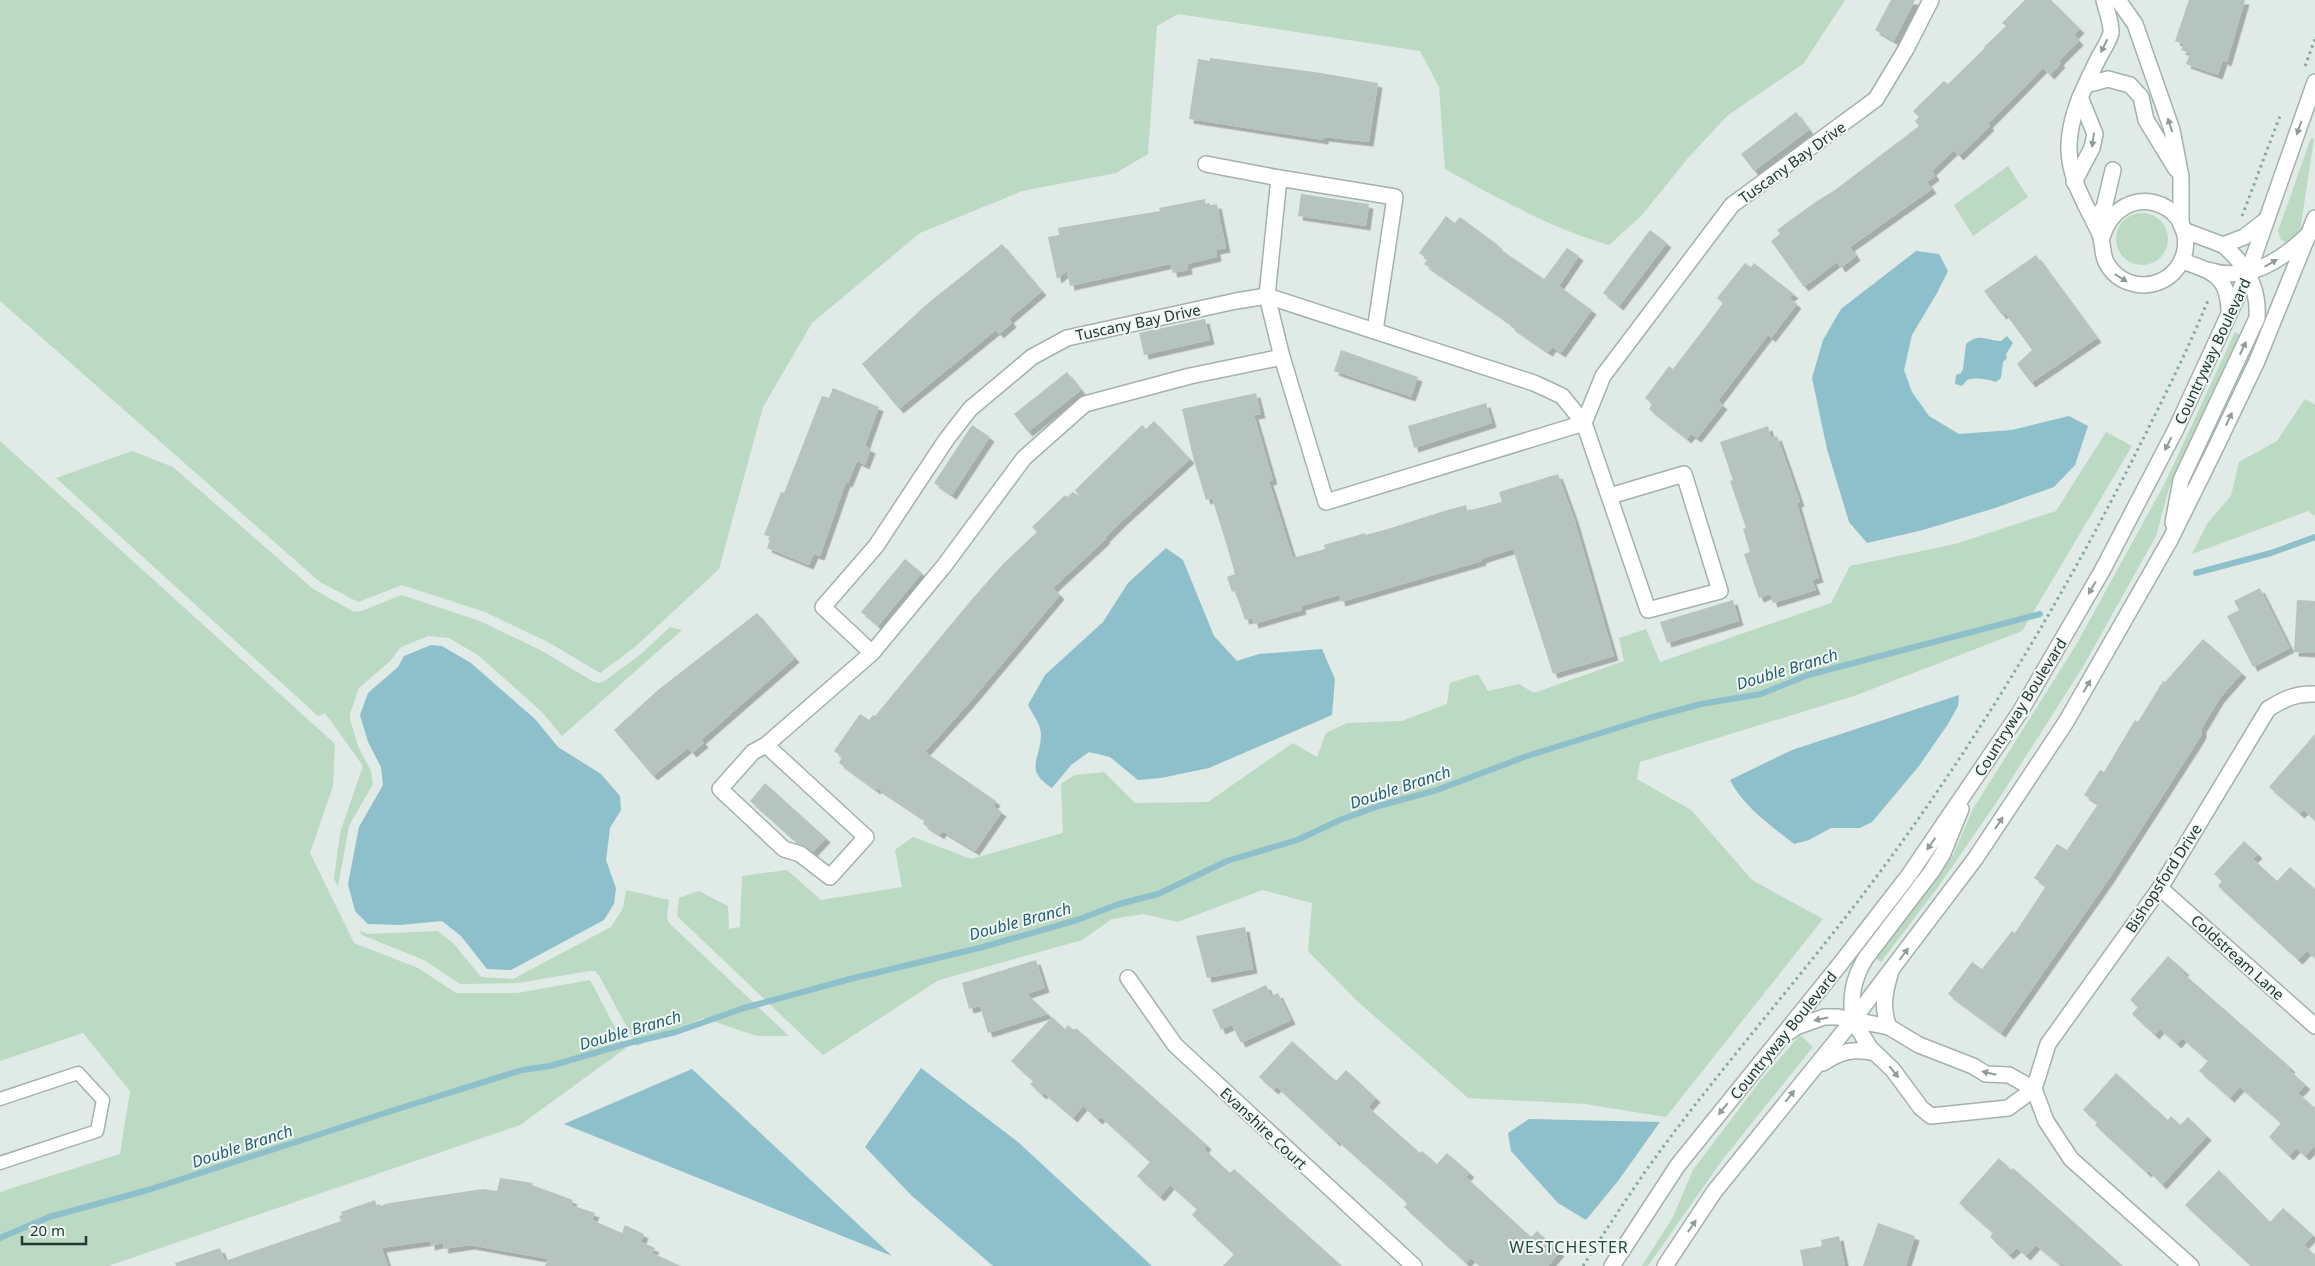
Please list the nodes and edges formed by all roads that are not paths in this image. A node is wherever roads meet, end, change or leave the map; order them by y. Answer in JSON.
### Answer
{"nodes":[{"id":1,"x":1931,"y":0,"type":"edge"},
{"id":2,"x":2104,"y":0,"type":"edge"},
{"id":3,"x":2118,"y":0,"type":"edge"},
{"id":4,"x":2315,"y":82,"type":"edge"},
{"id":5,"x":2083,"y":91,"type":"junction"},
{"id":6,"x":1206,"y":164,"type":"dead end"},
{"id":7,"x":2113,"y":170,"type":"dead end"},
{"id":8,"x":2181,"y":177,"type":"junction"},
{"id":9,"x":1278,"y":178,"type":"junction"},
{"id":10,"x":2074,"y":182,"type":"junction"},
{"id":11,"x":2123,"y":206,"type":"junction"},
{"id":12,"x":2104,"y":208,"type":"junction"},
{"id":13,"x":2315,"y":218,"type":"edge"},
{"id":14,"x":2093,"y":219,"type":"junction"},
{"id":15,"x":2266,"y":220,"type":"junction"},
{"id":16,"x":2182,"y":227,"type":"junction"},
{"id":17,"x":2309,"y":233,"type":"junction"},
{"id":18,"x":2102,"y":236,"type":"junction"},
{"id":19,"x":2223,"y":245,"type":"junction"},
{"id":20,"x":2182,"y":261,"type":"junction"},
{"id":21,"x":2208,"y":270,"type":"junction"},
{"id":22,"x":2248,"y":273,"type":"junction"},
{"id":23,"x":1267,"y":296,"type":"junction"},
{"id":24,"x":2229,"y":314,"type":"junction"},
{"id":25,"x":1375,"y":331,"type":"junction"},
{"id":26,"x":1282,"y":356,"type":"junction"},
{"id":27,"x":1584,"y":423,"type":"junction"},
{"id":28,"x":1610,"y":496,"type":"junction"},
{"id":29,"x":2170,"y":540,"type":"junction"},
{"id":30,"x":872,"y":653,"type":"junction"},
{"id":31,"x":2315,"y":694,"type":"edge"},
{"id":32,"x":766,"y":745,"type":"junction"},
{"id":33,"x":1970,"y":787,"type":"junction"},
{"id":34,"x":2160,"y":888,"type":"junction"},
{"id":35,"x":1891,"y":971,"type":"junction"},
{"id":36,"x":1128,"y":978,"type":"dead end"},
{"id":37,"x":1853,"y":1020,"type":"junction"},
{"id":38,"x":2315,"y":1026,"type":"edge"},
{"id":39,"x":1889,"y":1027,"type":"junction"},
{"id":40,"x":1780,"y":1038,"type":"junction"},
{"id":41,"x":1875,"y":1053,"type":"junction"},
{"id":42,"x":1809,"y":1072,"type":"junction"},
{"id":43,"x":2034,"y":1089,"type":"junction"},
{"id":44,"x":0,"y":1099,"type":"edge"},
{"id":45,"x":0,"y":1163,"type":"edge"},
{"id":46,"x":1414,"y":1266,"type":"edge"},
{"id":47,"x":1612,"y":1266,"type":"edge"},
{"id":48,"x":1665,"y":1266,"type":"edge"},
{"id":49,"x":2191,"y":1266,"type":"edge"}],
"edges":[{"from":1,"to":27,"type":"street","name":"Tuscany Bay Drive"},
{"from":2,"to":5,"type":"street","one_way":true},
{"from":8,"to":3,"type":"street","one_way":true},
{"from":4,"to":15,"type":"street","name":"Countryway Boulevard","one_way":true},
{"from":5,"to":8,"type":"street"},
{"from":5,"to":10,"type":"street"},
{"from":5,"to":10,"type":"street","one_way":true},
{"from":6,"to":9,"type":"street"},
{"from":7,"to":12,"type":"street"},
{"from":8,"to":16,"type":"street"},
{"from":9,"to":23,"type":"street"},
{"from":9,"to":25,"type":"street"},
{"from":10,"to":14,"type":"street"},
{"from":11,"to":12,"type":"street"},
{"from":11,"to":16,"type":"street"},
{"from":11,"to":18,"type":"street"},
{"from":12,"to":14,"type":"street"},
{"from":13,"to":17,"type":"street"},
{"from":14,"to":18,"type":"street"},
{"from":15,"to":19,"type":"street"},
{"from":15,"to":22,"type":"street","name":"Countryway Boulevard"},
{"from":16,"to":19,"type":"street"},
{"from":16,"to":20,"type":"street"},
{"from":22,"to":17,"type":"street","one_way":true},
{"from":29,"to":17,"type":"street","one_way":true},
{"from":18,"to":20,"type":"street","one_way":true},
{"from":19,"to":22,"type":"street"},
{"from":20,"to":21,"type":"street"},
{"from":21,"to":22,"type":"street"},
{"from":21,"to":24,"type":"street"},
{"from":22,"to":24,"type":"street","name":"Countryway Boulevard"},
{"from":29,"to":22,"type":"street","one_way":true},
{"from":23,"to":25,"type":"street","name":"Tuscany Bay Drive"},
{"from":23,"to":26,"type":"street"},
{"from":23,"to":30,"type":"street","name":"Tuscany Bay Drive"},
{"from":24,"to":33,"type":"street","name":"Countryway Boulevard","one_way":true},
{"from":25,"to":27,"type":"street","name":"Tuscany Bay Drive"},
{"from":26,"to":27,"type":"street"},
{"from":26,"to":30,"type":"street"},
{"from":27,"to":28,"type":"street","name":"Tuscany Bay Drive"},
{"from":28,"to":28,"type":"street","name":"Tuscany Bay Drive"},
{"from":35,"to":29,"type":"street","one_way":true},
{"from":30,"to":32,"type":"street"},
{"from":31,"to":34,"type":"street","name":"Bishopsford Drive"},
{"from":32,"to":32,"type":"street"},
{"from":33,"to":37,"type":"street"},
{"from":33,"to":40,"type":"street","name":"Countryway Boulevard","one_way":true},
{"from":34,"to":38,"type":"street","name":"Coldstream Lane"},
{"from":34,"to":43,"type":"street","name":"Bishopsford Drive"},
{"from":35,"to":37,"type":"street"},
{"from":35,"to":39,"type":"street"},
{"from":36,"to":46,"type":"street","name":"Evanshire Court"},
{"from":37,"to":39,"type":"street"},
{"from":37,"to":40,"type":"street","one_way":true},
{"from":37,"to":41,"type":"street"},
{"from":37,"to":42,"type":"street"},
{"from":43,"to":39,"type":"street","one_way":true},
{"from":40,"to":47,"type":"street","name":"Countryway Boulevard","one_way":true},
{"from":41,"to":42,"type":"street"},
{"from":41,"to":43,"type":"street","one_way":true},
{"from":48,"to":42,"type":"street","one_way":true},
{"from":43,"to":49,"type":"street"},
{"from":44,"to":45,"type":"lane"}]}
